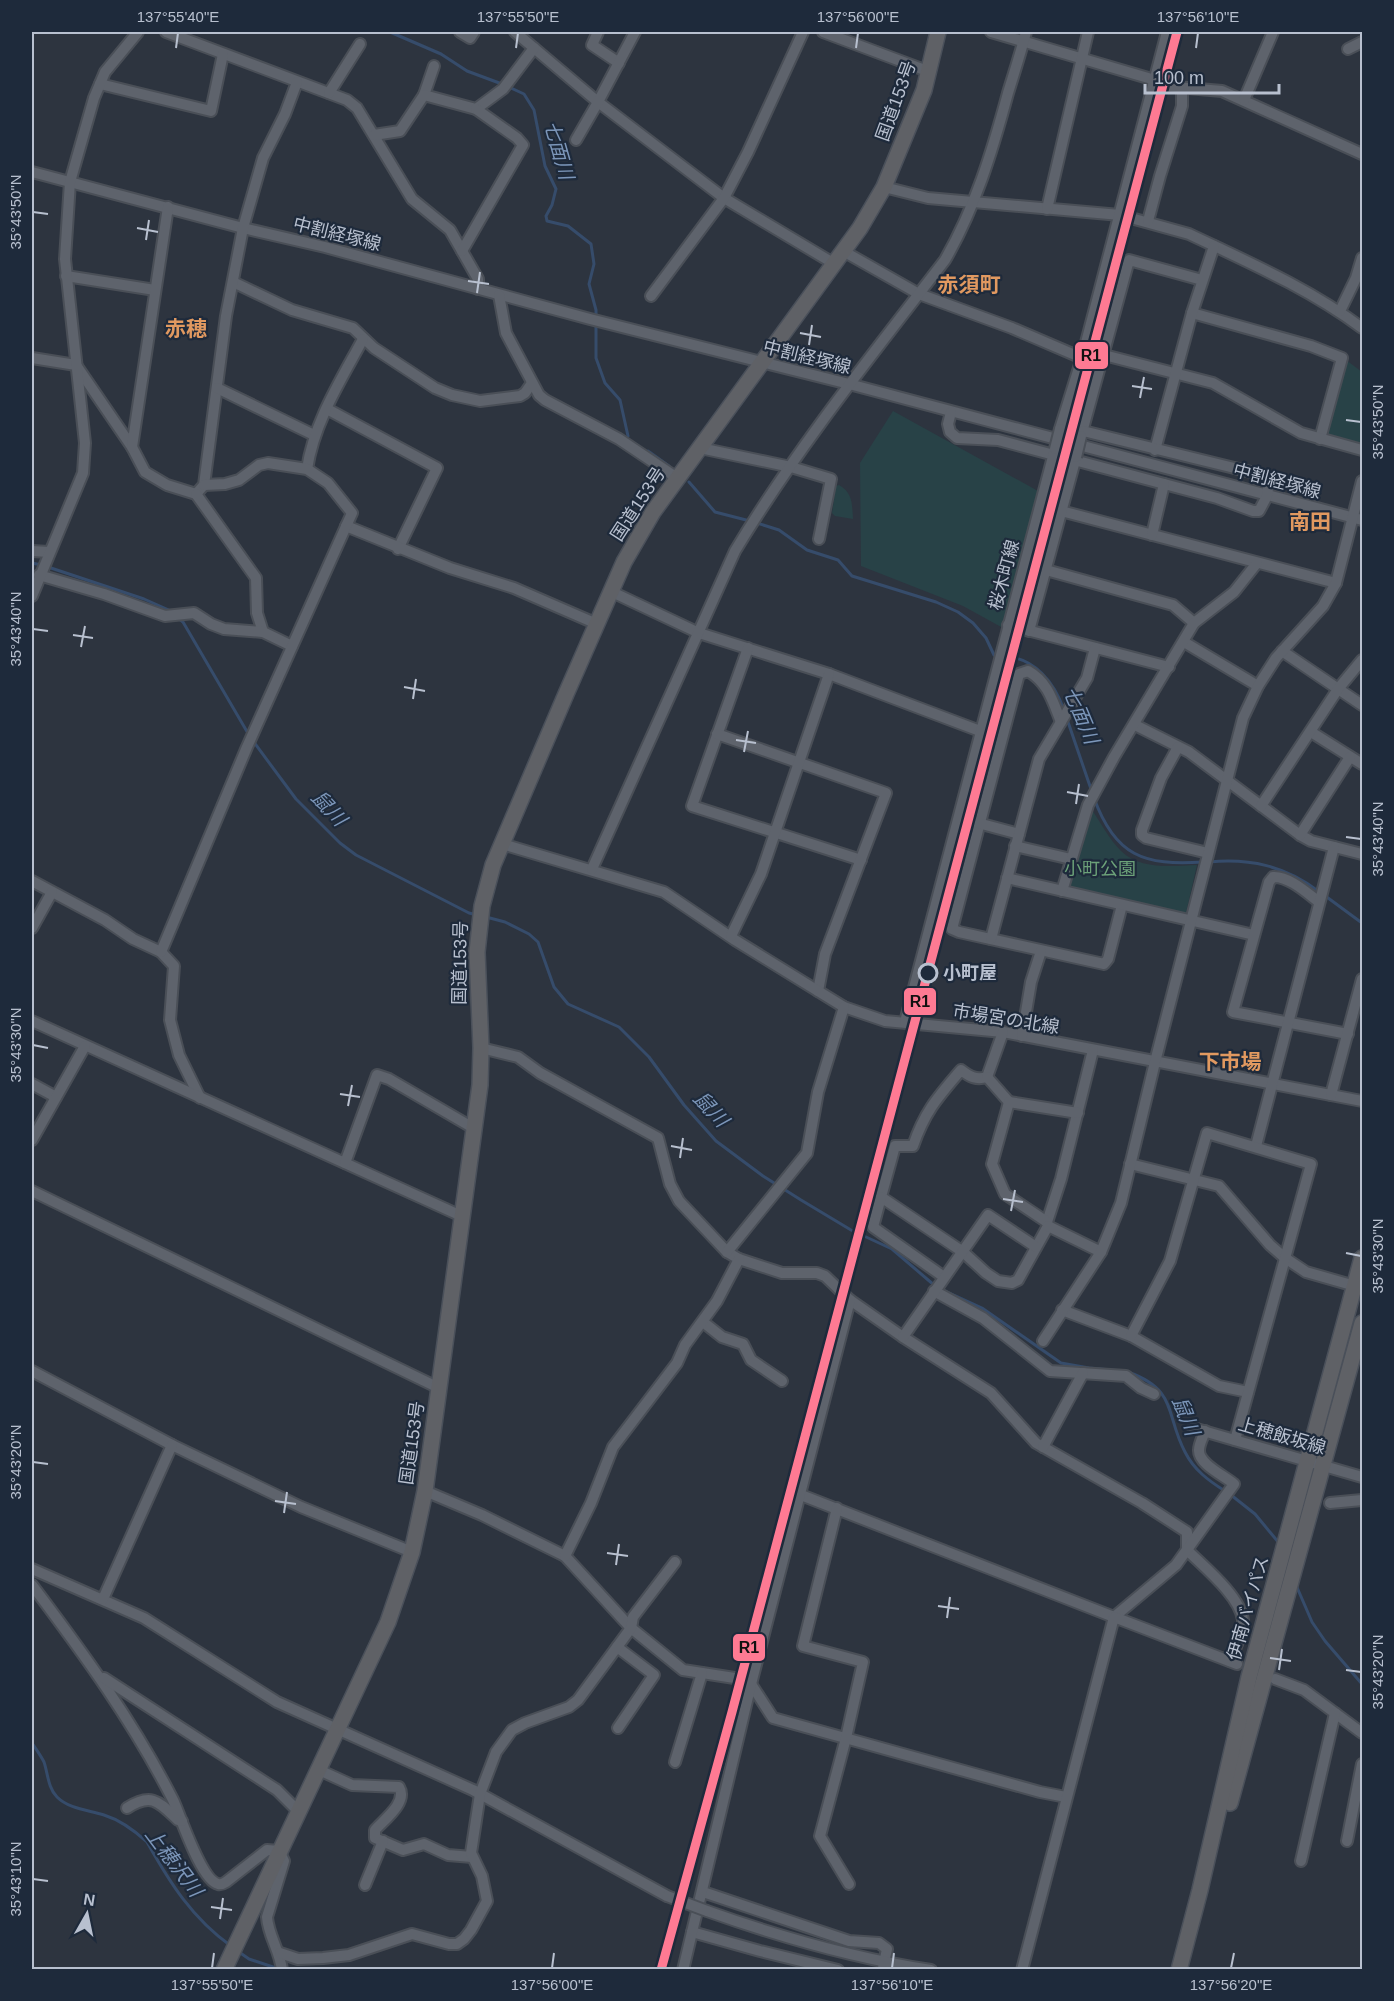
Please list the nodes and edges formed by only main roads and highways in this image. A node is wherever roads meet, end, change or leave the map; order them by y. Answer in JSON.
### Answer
{"nodes":[{"id":1,"x":938,"y":32,"type":"edge"},
{"id":2,"x":1362,"y":1258,"type":"edge"},
{"id":3,"x":1362,"y":1323,"type":"edge"},
{"id":4,"x":1358,"y":1357,"type":"edge"},
{"id":5,"x":1315,"y":1463,"type":"junction"},
{"id":6,"x":1278,"y":1600,"type":"junction"},
{"id":7,"x":225,"y":1967,"type":"edge"},
{"id":8,"x":1179,"y":1970,"type":"edge"},
{"id":9,"x":1186,"y":1970,"type":"edge"}],
"edges":[{"from":1,"to":7,"type":"highway","name":"国道153号"},
{"from":2,"to":5,"type":"highway","name":"伊南バイパス"},
{"from":3,"to":4,"type":"highway","name":"伊南バイパス"},
{"from":4,"to":5,"type":"highway","name":"伊南バイパス"},
{"from":5,"to":6,"type":"highway","name":"伊南バイパス"},
{"from":5,"to":6,"type":"highway","name":"伊南バイパス"},
{"from":6,"to":8,"type":"highway","name":"伊南バイパス"},
{"from":6,"to":9,"type":"highway","name":"伊南バイパス"}]}
